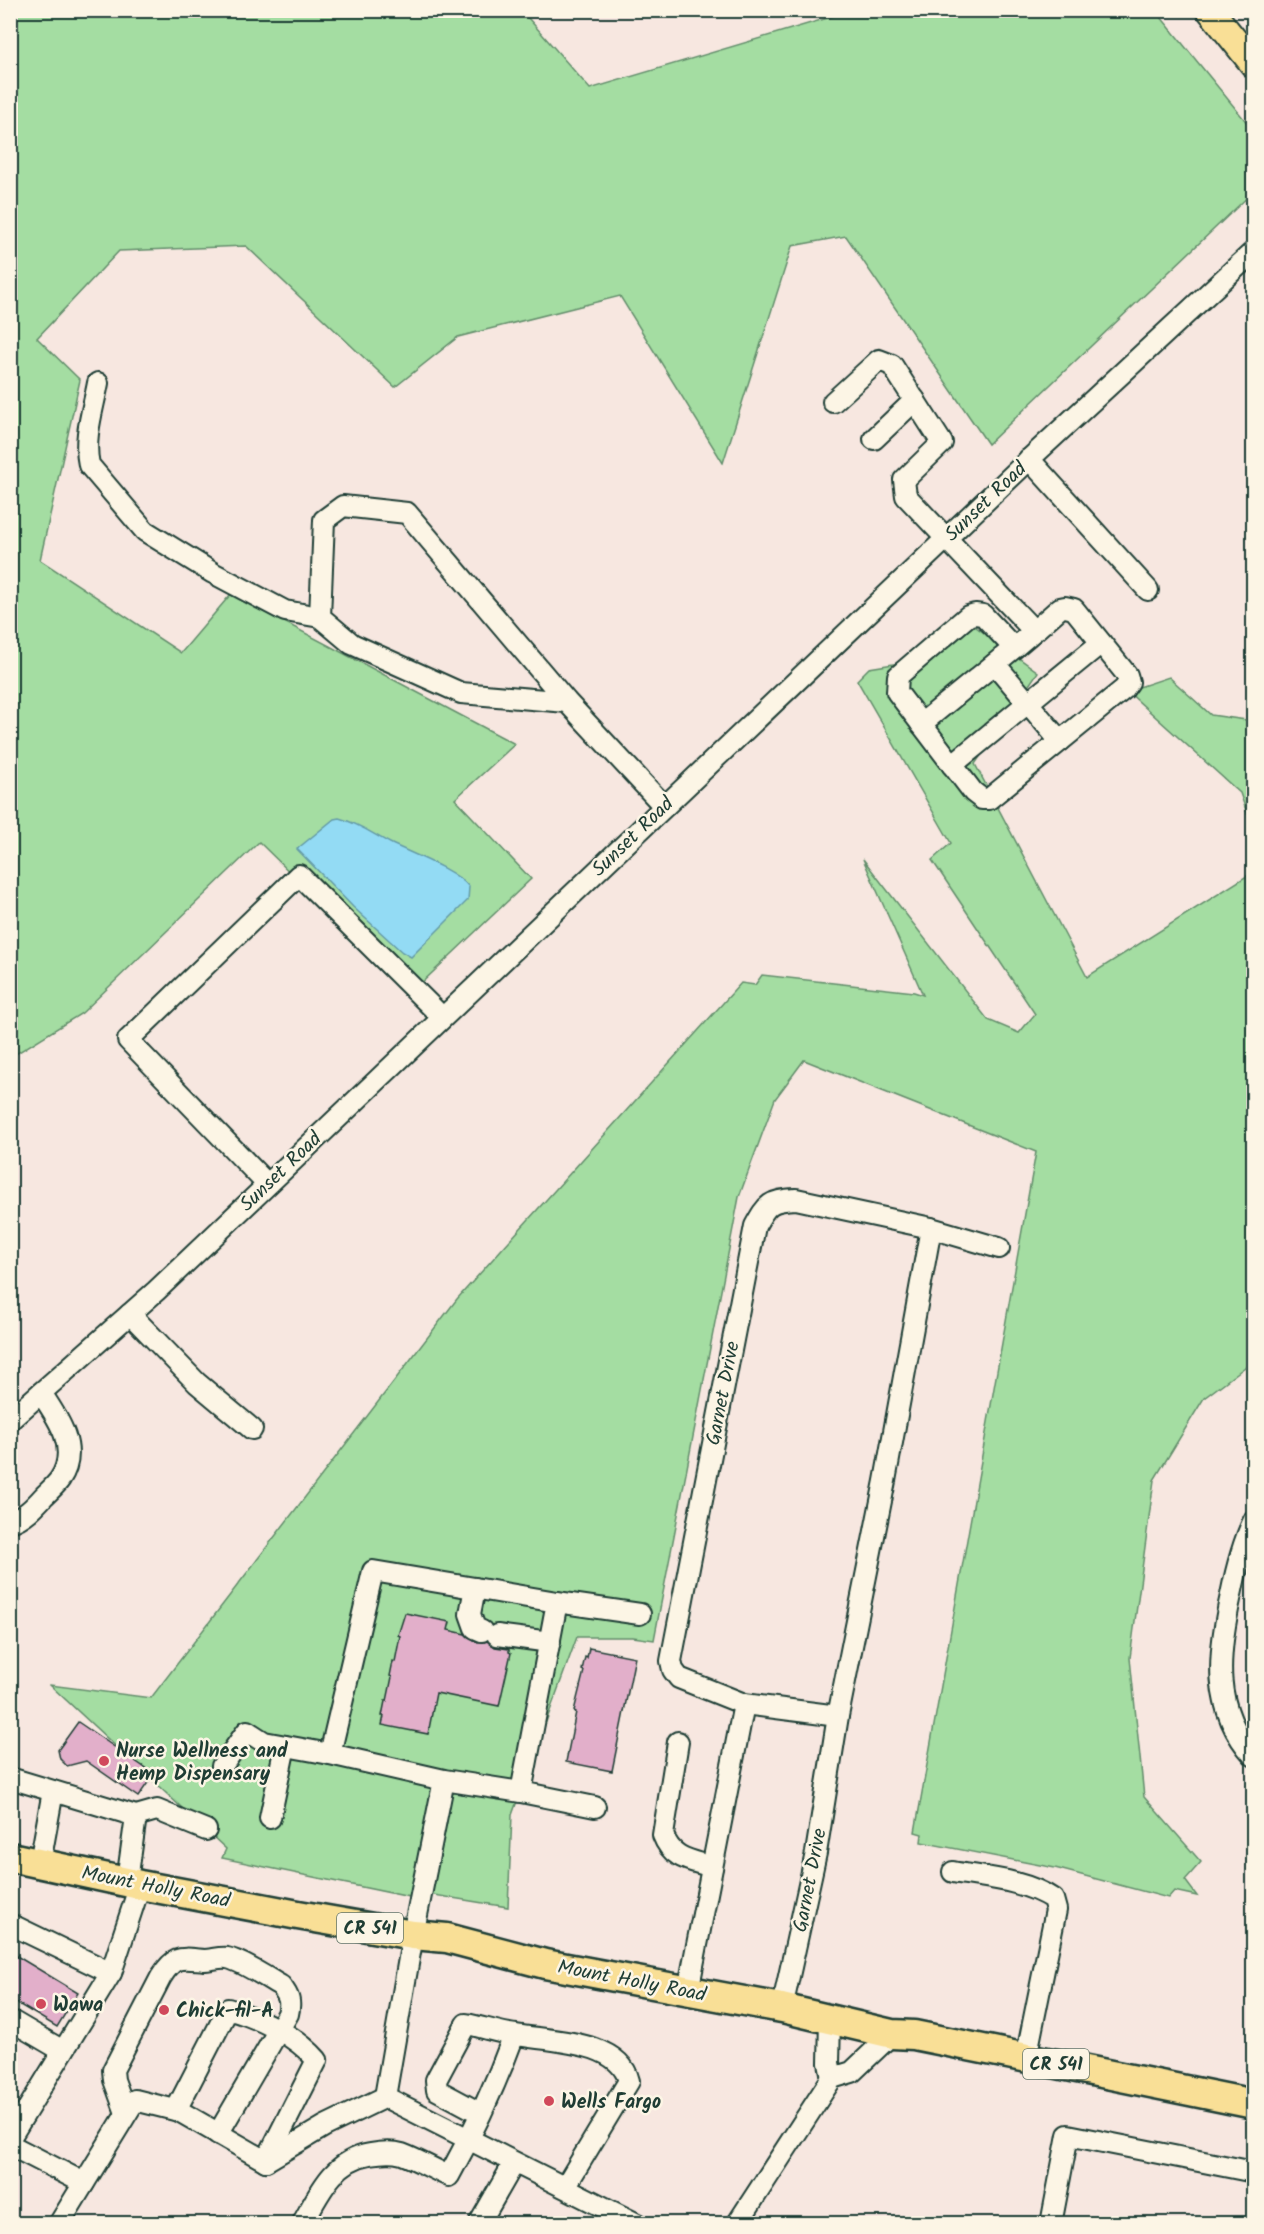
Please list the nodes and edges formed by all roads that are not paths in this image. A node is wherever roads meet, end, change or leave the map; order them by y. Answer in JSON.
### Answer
{"nodes":[{"id":1,"x":1210,"y":10,"type":"edge"},
{"id":2,"x":1254,"y":65,"type":"edge"},
{"id":3,"x":1254,"y":251,"type":"edge"},
{"id":4,"x":98,"y":383,"type":"dead end"},
{"id":5,"x":915,"y":400,"type":"junction"},
{"id":6,"x":833,"y":402,"type":"dead end"},
{"id":7,"x":874,"y":439,"type":"dead end"},
{"id":8,"x":1029,"y":459,"type":"junction"},
{"id":9,"x":946,"y":538,"type":"junction"},
{"id":10,"x":1148,"y":590,"type":"dead end"},
{"id":11,"x":320,"y":617,"type":"junction"},
{"id":12,"x":1034,"y":631,"type":"junction"},
{"id":13,"x":1101,"y":644,"type":"junction"},
{"id":14,"x":1014,"y":648,"type":"junction"},
{"id":15,"x":995,"y":664,"type":"junction"},
{"id":16,"x":567,"y":702,"type":"junction"},
{"id":17,"x":1028,"y":703,"type":"junction"},
{"id":18,"x":921,"y":724,"type":"junction"},
{"id":19,"x":1060,"y":741,"type":"junction"},
{"id":20,"x":952,"y":765,"type":"junction"},
{"id":21,"x":664,"y":806,"type":"junction"},
{"id":22,"x":442,"y":1017,"type":"junction"},
{"id":23,"x":267,"y":1184,"type":"junction"},
{"id":24,"x":931,"y":1228,"type":"junction"},
{"id":25,"x":999,"y":1248,"type":"dead end"},
{"id":26,"x":130,"y":1314,"type":"junction"},
{"id":27,"x":41,"y":1394,"type":"junction"},
{"id":28,"x":10,"y":1420,"type":"edge"},
{"id":29,"x":252,"y":1429,"type":"dead end"},
{"id":30,"x":1254,"y":1520,"type":"edge"},
{"id":31,"x":10,"y":1522,"type":"edge"},
{"id":32,"x":476,"y":1588,"type":"junction"},
{"id":33,"x":557,"y":1602,"type":"junction"},
{"id":34,"x":640,"y":1614,"type":"dead end"},
{"id":35,"x":550,"y":1642,"type":"junction"},
{"id":36,"x":744,"y":1704,"type":"junction"},
{"id":37,"x":838,"y":1716,"type":"junction"},
{"id":38,"x":678,"y":1742,"type":"dead end"},
{"id":39,"x":285,"y":1746,"type":"junction"},
{"id":40,"x":330,"y":1754,"type":"junction"},
{"id":41,"x":1254,"y":1756,"type":"edge"},
{"id":42,"x":222,"y":1766,"type":"dead end"},
{"id":43,"x":10,"y":1778,"type":"edge"},
{"id":44,"x":444,"y":1780,"type":"junction"},
{"id":45,"x":53,"y":1791,"type":"junction"},
{"id":46,"x":521,"y":1792,"type":"junction"},
{"id":47,"x":595,"y":1807,"type":"dead end"},
{"id":48,"x":136,"y":1816,"type":"junction"},
{"id":49,"x":270,"y":1818,"type":"dead end"},
{"id":50,"x":206,"y":1830,"type":"dead end"},
{"id":51,"x":10,"y":1857,"type":"edge"},
{"id":52,"x":40,"y":1863,"type":"junction"},
{"id":53,"x":712,"y":1867,"type":"junction"},
{"id":54,"x":953,"y":1872,"type":"dead end"},
{"id":55,"x":133,"y":1883,"type":"junction"},
{"id":56,"x":10,"y":1924,"type":"edge"},
{"id":57,"x":413,"y":1935,"type":"junction"},
{"id":58,"x":111,"y":1973,"type":"junction"},
{"id":59,"x":688,"y":1991,"type":"junction"},
{"id":60,"x":782,"y":2008,"type":"junction"},
{"id":61,"x":10,"y":2020,"type":"edge"},
{"id":62,"x":830,"y":2020,"type":"junction"},
{"id":63,"x":278,"y":2031,"type":"junction"},
{"id":64,"x":892,"y":2034,"type":"junction"},
{"id":65,"x":514,"y":2035,"type":"junction"},
{"id":66,"x":63,"y":2051,"type":"junction"},
{"id":67,"x":1026,"y":2058,"type":"junction"},
{"id":68,"x":832,"y":2078,"type":"junction"},
{"id":69,"x":385,"y":2097,"type":"junction"},
{"id":70,"x":1254,"y":2104,"type":"edge"},
{"id":71,"x":176,"y":2110,"type":"junction"},
{"id":72,"x":126,"y":2113,"type":"junction"},
{"id":73,"x":480,"y":2113,"type":"junction"},
{"id":74,"x":218,"y":2134,"type":"junction"},
{"id":75,"x":10,"y":2138,"type":"edge"},
{"id":76,"x":470,"y":2140,"type":"junction"},
{"id":77,"x":10,"y":2145,"type":"edge"},
{"id":78,"x":266,"y":2161,"type":"junction"},
{"id":79,"x":514,"y":2163,"type":"junction"},
{"id":80,"x":1254,"y":2172,"type":"edge"},
{"id":81,"x":84,"y":2183,"type":"junction"},
{"id":82,"x":565,"y":2187,"type":"junction"},
{"id":83,"x":59,"y":2223,"type":"edge"},
{"id":84,"x":302,"y":2223,"type":"edge"},
{"id":85,"x":479,"y":2223,"type":"edge"},
{"id":86,"x":637,"y":2223,"type":"edge"},
{"id":87,"x":737,"y":2223,"type":"edge"},
{"id":88,"x":1051,"y":2223,"type":"edge"}],
"edges":[{"from":1,"to":2,"type":"main road"},
{"from":3,"to":8,"type":"street","name":"Sunset Road"},
{"from":4,"to":11,"type":"street"},
{"from":5,"to":6,"type":"street"},
{"from":5,"to":7,"type":"street"},
{"from":5,"to":9,"type":"street"},
{"from":8,"to":9,"type":"street","name":"Sunset Road"},
{"from":8,"to":10,"type":"street"},
{"from":9,"to":12,"type":"street"},
{"from":9,"to":21,"type":"street","name":"Sunset Road"},
{"from":11,"to":16,"type":"street"},
{"from":11,"to":16,"type":"street"},
{"from":12,"to":13,"type":"street"},
{"from":12,"to":14,"type":"street"},
{"from":13,"to":17,"type":"street"},
{"from":13,"to":19,"type":"street"},
{"from":14,"to":15,"type":"street"},
{"from":14,"to":18,"type":"street"},
{"from":15,"to":17,"type":"street"},
{"from":15,"to":18,"type":"street"},
{"from":16,"to":21,"type":"street"},
{"from":17,"to":19,"type":"street"},
{"from":17,"to":20,"type":"street"},
{"from":18,"to":20,"type":"street"},
{"from":19,"to":20,"type":"street"},
{"from":21,"to":22,"type":"street","name":"Sunset Road"},
{"from":22,"to":23,"type":"street","name":"Sunset Road"},
{"from":22,"to":23,"type":"street"},
{"from":23,"to":26,"type":"street","name":"Sunset Road"},
{"from":24,"to":25,"type":"street","name":"Garnet Drive"},
{"from":24,"to":36,"type":"street","name":"Garnet Drive"},
{"from":24,"to":37,"type":"street","name":"Garnet Drive"},
{"from":26,"to":27,"type":"street","name":"Sunset Road"},
{"from":26,"to":29,"type":"street"},
{"from":27,"to":28,"type":"street","name":"Sunset Road"},
{"from":27,"to":31,"type":"street"},
{"from":30,"to":41,"type":"street"},
{"from":32,"to":33,"type":"street"},
{"from":32,"to":35,"type":"street"},
{"from":32,"to":40,"type":"street"},
{"from":33,"to":34,"type":"street"},
{"from":33,"to":35,"type":"street"},
{"from":35,"to":46,"type":"street"},
{"from":36,"to":37,"type":"street","name":"Garnet Drive"},
{"from":36,"to":53,"type":"street"},
{"from":37,"to":60,"type":"street","name":"Garnet Drive"},
{"from":38,"to":53,"type":"street"},
{"from":39,"to":40,"type":"street"},
{"from":39,"to":42,"type":"street"},
{"from":39,"to":49,"type":"street"},
{"from":40,"to":44,"type":"street"},
{"from":43,"to":45,"type":"street"},
{"from":44,"to":46,"type":"street"},
{"from":44,"to":57,"type":"street"},
{"from":45,"to":48,"type":"street"},
{"from":45,"to":52,"type":"street"},
{"from":46,"to":47,"type":"street"},
{"from":48,"to":50,"type":"street"},
{"from":48,"to":55,"type":"street"},
{"from":51,"to":52,"type":"highway","name":"Mount Holly Road","number":"CR 541"},
{"from":52,"to":55,"type":"highway","name":"Mount Holly Road","number":"CR 541"},
{"from":53,"to":59,"type":"street"},
{"from":54,"to":67,"type":"street"},
{"from":55,"to":57,"type":"highway","name":"Mount Holly Road","number":"CR 541"},
{"from":55,"to":58,"type":"street"},
{"from":56,"to":58,"type":"street"},
{"from":57,"to":59,"type":"highway","name":"Mount Holly Road","number":"CR 541"},
{"from":57,"to":69,"type":"street"},
{"from":58,"to":66,"type":"street"},
{"from":59,"to":60,"type":"highway","name":"Mount Holly Road","number":"CR 541"},
{"from":60,"to":62,"type":"highway","name":"Mount Holly Road","number":"CR 541"},
{"from":61,"to":66,"type":"street"},
{"from":62,"to":64,"type":"highway","name":"Mount Holly Road","number":"CR 541"},
{"from":62,"to":68,"type":"street"},
{"from":63,"to":71,"type":"street"},
{"from":63,"to":72,"type":"street"},
{"from":63,"to":74,"type":"street"},
{"from":63,"to":78,"type":"street"},
{"from":64,"to":67,"type":"highway","name":"Mount Holly Road","number":"CR 541"},
{"from":64,"to":68,"type":"street"},
{"from":65,"to":73,"type":"street"},
{"from":65,"to":73,"type":"street"},
{"from":65,"to":82,"type":"street"},
{"from":66,"to":75,"type":"street"},
{"from":67,"to":70,"type":"highway","name":"Mount Holly Road","number":"CR 541"},
{"from":68,"to":87,"type":"street"},
{"from":69,"to":76,"type":"street"},
{"from":69,"to":78,"type":"street"},
{"from":71,"to":72,"type":"street"},
{"from":71,"to":74,"type":"street"},
{"from":72,"to":81,"type":"street"},
{"from":73,"to":76,"type":"street"},
{"from":74,"to":78,"type":"street"},
{"from":76,"to":79,"type":"street"},
{"from":76,"to":84,"type":"street"},
{"from":77,"to":81,"type":"street"},
{"from":79,"to":82,"type":"street"},
{"from":79,"to":85,"type":"street"},
{"from":80,"to":88,"type":"street"},
{"from":81,"to":83,"type":"street"},
{"from":82,"to":86,"type":"street"}]}
